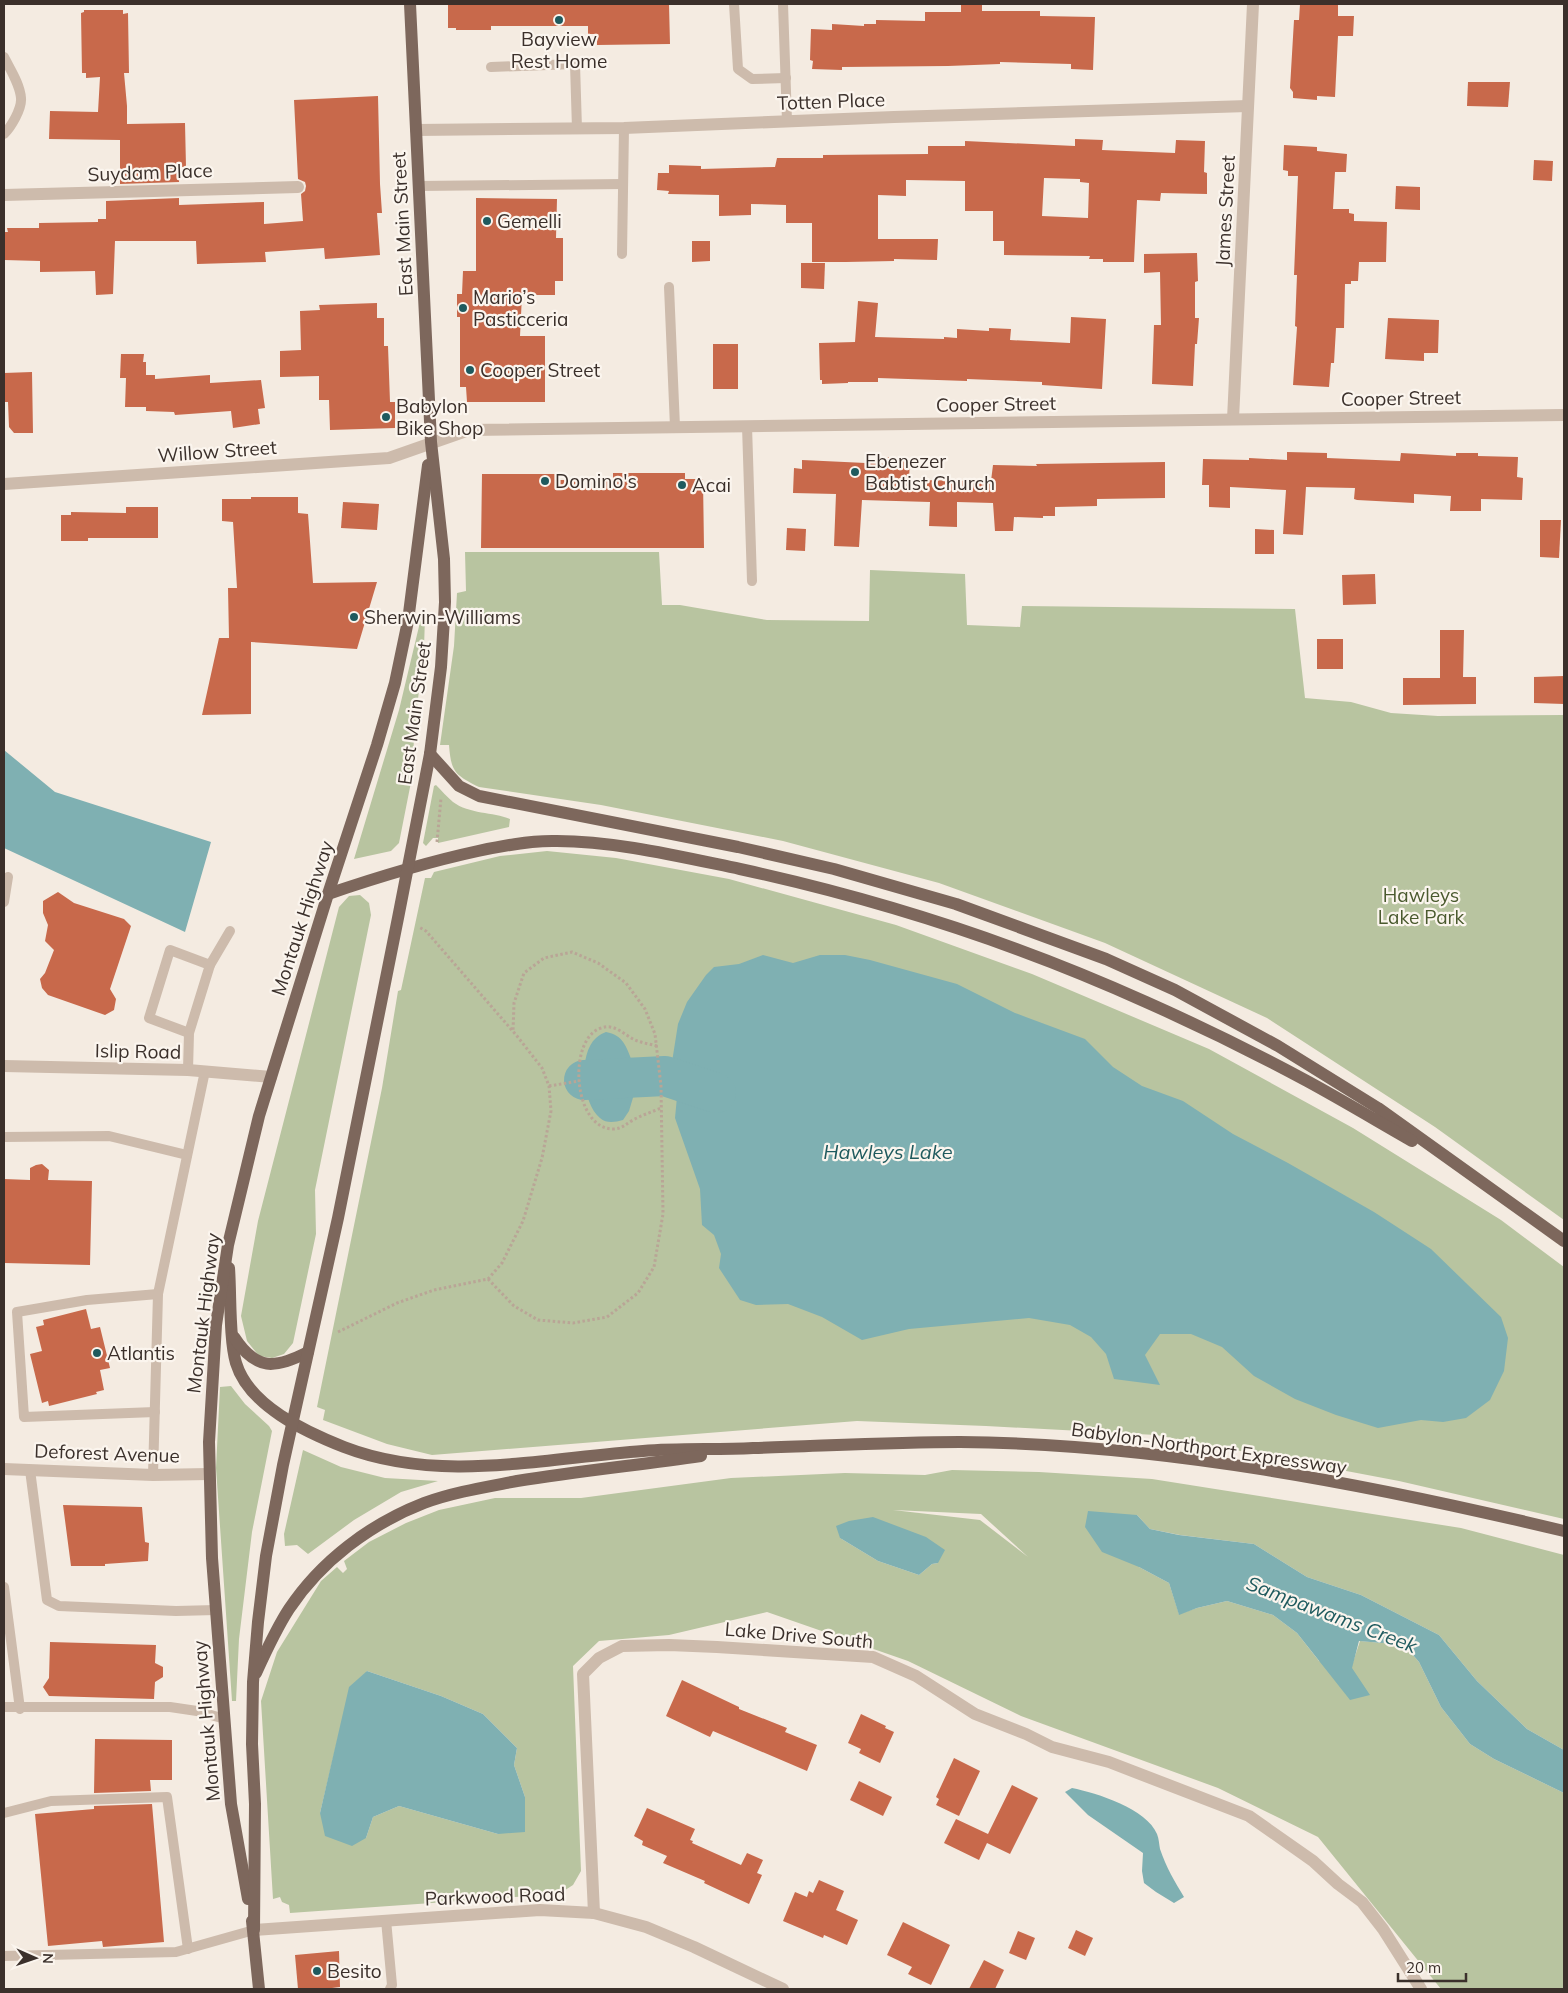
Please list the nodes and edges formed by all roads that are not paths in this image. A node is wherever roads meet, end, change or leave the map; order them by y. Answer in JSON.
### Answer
{"nodes":[{"id":1,"x":410,"y":4,"type":"edge"},
{"id":2,"x":734,"y":4,"type":"edge"},
{"id":3,"x":783,"y":4,"type":"edge"},
{"id":4,"x":1253,"y":4,"type":"edge"},
{"id":5,"x":4,"y":57,"type":"edge"},
{"id":6,"x":491,"y":67,"type":"dead end"},
{"id":7,"x":786,"y":78,"type":"junction"},
{"id":8,"x":1248,"y":106,"type":"junction"},
{"id":9,"x":787,"y":121,"type":"junction"},
{"id":10,"x":624,"y":128,"type":"junction"},
{"id":11,"x":577,"y":129,"type":"junction"},
{"id":12,"x":416,"y":130,"type":"junction"},
{"id":13,"x":4,"y":134,"type":"edge"},
{"id":14,"x":623,"y":184,"type":"junction"},
{"id":15,"x":419,"y":186,"type":"junction"},
{"id":16,"x":298,"y":187,"type":"dead end"},
{"id":17,"x":4,"y":195,"type":"edge"},
{"id":18,"x":622,"y":254,"type":"dead end"},
{"id":19,"x":668,"y":287,"type":"dead end"},
{"id":20,"x":1564,"y":414,"type":"edge"},
{"id":21,"x":1233,"y":419,"type":"junction"},
{"id":22,"x":747,"y":426,"type":"junction"},
{"id":23,"x":675,"y":427,"type":"junction"},
{"id":24,"x":431,"y":442,"type":"junction"},
{"id":25,"x":4,"y":484,"type":"edge"},
{"id":26,"x":752,"y":581,"type":"dead end"},
{"id":27,"x":392,"y":692,"type":"joint"},
{"id":28,"x":430,"y":754,"type":"junction"},
{"id":29,"x":408,"y":868,"type":"junction"},
{"id":30,"x":8,"y":877,"type":"dead end"},
{"id":31,"x":328,"y":894,"type":"junction"},
{"id":32,"x":4,"y":902,"type":"edge"},
{"id":33,"x":230,"y":931,"type":"dead end"},
{"id":34,"x":210,"y":965,"type":"junction"},
{"id":35,"x":189,"y":1033,"type":"junction"},
{"id":36,"x":4,"y":1064,"type":"edge"},
{"id":37,"x":188,"y":1070,"type":"junction"},
{"id":38,"x":204,"y":1071,"type":"junction"},
{"id":39,"x":271,"y":1077,"type":"junction"},
{"id":40,"x":4,"y":1137,"type":"edge"},
{"id":41,"x":188,"y":1155,"type":"junction"},
{"id":42,"x":1466,"y":1172,"type":"junction"},
{"id":43,"x":1564,"y":1242,"type":"edge"},
{"id":44,"x":228,"y":1245,"type":"junction"},
{"id":45,"x":158,"y":1294,"type":"junction"},
{"id":46,"x":233,"y":1335,"type":"junction"},
{"id":47,"x":308,"y":1352,"type":"junction"},
{"id":48,"x":155,"y":1412,"type":"junction"},
{"id":49,"x":292,"y":1423,"type":"junction"},
{"id":50,"x":755,"y":1448,"type":"junction"},
{"id":51,"x":4,"y":1469,"type":"edge"},
{"id":52,"x":30,"y":1470,"type":"junction"},
{"id":53,"x":209,"y":1474,"type":"junction"},
{"id":54,"x":152,"y":1475,"type":"junction"},
{"id":55,"x":1564,"y":1530,"type":"edge"},
{"id":56,"x":4,"y":1587,"type":"edge"},
{"id":57,"x":216,"y":1610,"type":"junction"},
{"id":58,"x":253,"y":1682,"type":"junction"},
{"id":59,"x":4,"y":1707,"type":"edge"},
{"id":60,"x":20,"y":1709,"type":"junction"},
{"id":61,"x":225,"y":1719,"type":"junction"},
{"id":62,"x":4,"y":1813,"type":"edge"},
{"id":63,"x":594,"y":1913,"type":"junction"},
{"id":64,"x":386,"y":1920,"type":"junction"},
{"id":65,"x":254,"y":1930,"type":"junction"},
{"id":66,"x":188,"y":1949,"type":"junction"},
{"id":67,"x":4,"y":1956,"type":"edge"},
{"id":68,"x":259,"y":1989,"type":"edge"},
{"id":69,"x":390,"y":1989,"type":"edge"},
{"id":70,"x":783,"y":1989,"type":"edge"},
{"id":71,"x":1420,"y":1989,"type":"edge"}],
"edges":[{"from":1,"to":12,"type":"main road","name":"East Main Street"},
{"from":2,"to":7,"type":"lane"},
{"from":3,"to":7,"type":"lane"},
{"from":4,"to":8,"type":"street","name":"James Street"},
{"from":5,"to":13,"type":"lane"},
{"from":6,"to":11,"type":"lane"},
{"from":7,"to":9,"type":"lane"},
{"from":8,"to":9,"type":"street","name":"Totten Place"},
{"from":8,"to":21,"type":"street","name":"James Street"},
{"from":9,"to":10,"type":"street","name":"Totten Place"},
{"from":10,"to":11,"type":"street","name":"Totten Place"},
{"from":10,"to":14,"type":"lane"},
{"from":11,"to":12,"type":"street","name":"Totten Place"},
{"from":12,"to":15,"type":"main road","name":"East Main Street"},
{"from":14,"to":15,"type":"lane"},
{"from":14,"to":18,"type":"lane"},
{"from":15,"to":24,"type":"main road","name":"East Main Street"},
{"from":16,"to":17,"type":"street","name":"Suydam Place"},
{"from":19,"to":23,"type":"lane"},
{"from":20,"to":21,"type":"street","name":"Cooper Street"},
{"from":21,"to":22,"type":"street","name":"Cooper Street"},
{"from":22,"to":23,"type":"street","name":"Cooper Street"},
{"from":22,"to":26,"type":"lane"},
{"from":23,"to":24,"type":"street","name":"Cooper Street"},
{"from":24,"to":25,"type":"street","name":"Willow Street"},
{"from":24,"to":27,"type":"main road","name":"East Main Street"},
{"from":24,"to":28,"type":"main road","name":"East Main Street"},
{"from":27,"to":31,"type":"main road","name":"Montauk Highway"},
{"from":28,"to":29,"type":"main road","name":"East Main Street"},
{"from":28,"to":42,"type":"main road"},
{"from":29,"to":31,"type":"main road"},
{"from":29,"to":42,"type":"main road"},
{"from":29,"to":47,"type":"main road","name":"Montauk Highway"},
{"from":30,"to":32,"type":"lane"},
{"from":31,"to":39,"type":"main road","name":"Montauk Highway"},
{"from":33,"to":34,"type":"lane"},
{"from":34,"to":35,"type":"lane"},
{"from":34,"to":35,"type":"lane"},
{"from":35,"to":37,"type":"lane"},
{"from":36,"to":37,"type":"street","name":"Islip Road"},
{"from":37,"to":38,"type":"street","name":"Islip Road"},
{"from":38,"to":39,"type":"street","name":"Islip Road"},
{"from":38,"to":41,"type":"lane"},
{"from":39,"to":44,"type":"main road","name":"Montauk Highway"},
{"from":40,"to":41,"type":"lane"},
{"from":41,"to":45,"type":"lane"},
{"from":42,"to":43,"type":"main road"},
{"from":44,"to":46,"type":"main road"},
{"from":44,"to":53,"type":"main road","name":"Montauk Highway"},
{"from":45,"to":48,"type":"lane"},
{"from":45,"to":48,"type":"lane"},
{"from":46,"to":47,"type":"main road"},
{"from":46,"to":49,"type":"main road"},
{"from":47,"to":49,"type":"main road","name":"Montauk Highway"},
{"from":48,"to":54,"type":"lane"},
{"from":49,"to":50,"type":"main road"},
{"from":49,"to":58,"type":"main road","name":"Montauk Highway"},
{"from":50,"to":55,"type":"main road","name":"Babylon-Northport Expressway"},
{"from":50,"to":58,"type":"main road"},
{"from":51,"to":52,"type":"street","name":"Deforest Avenue"},
{"from":52,"to":54,"type":"street","name":"Deforest Avenue"},
{"from":52,"to":57,"type":"lane"},
{"from":53,"to":54,"type":"street","name":"Deforest Avenue"},
{"from":53,"to":57,"type":"main road","name":"Montauk Highway"},
{"from":56,"to":60,"type":"lane"},
{"from":57,"to":61,"type":"main road","name":"Montauk Highway"},
{"from":58,"to":65,"type":"main road","name":"Montauk Highway"},
{"from":59,"to":60,"type":"lane"},
{"from":60,"to":61,"type":"lane"},
{"from":61,"to":65,"type":"main road","name":"Montauk Highway"},
{"from":62,"to":66,"type":"lane"},
{"from":63,"to":64,"type":"street","name":"Parkwood Road"},
{"from":63,"to":70,"type":"street","name":"Parkwood Road"},
{"from":63,"to":71,"type":"street","name":"Lake Drive South"},
{"from":64,"to":65,"type":"street","name":"Parkwood Road"},
{"from":64,"to":69,"type":"lane"},
{"from":65,"to":66,"type":"lane"},
{"from":65,"to":68,"type":"main road","name":"Montauk Highway"},
{"from":66,"to":67,"type":"lane"}]}
